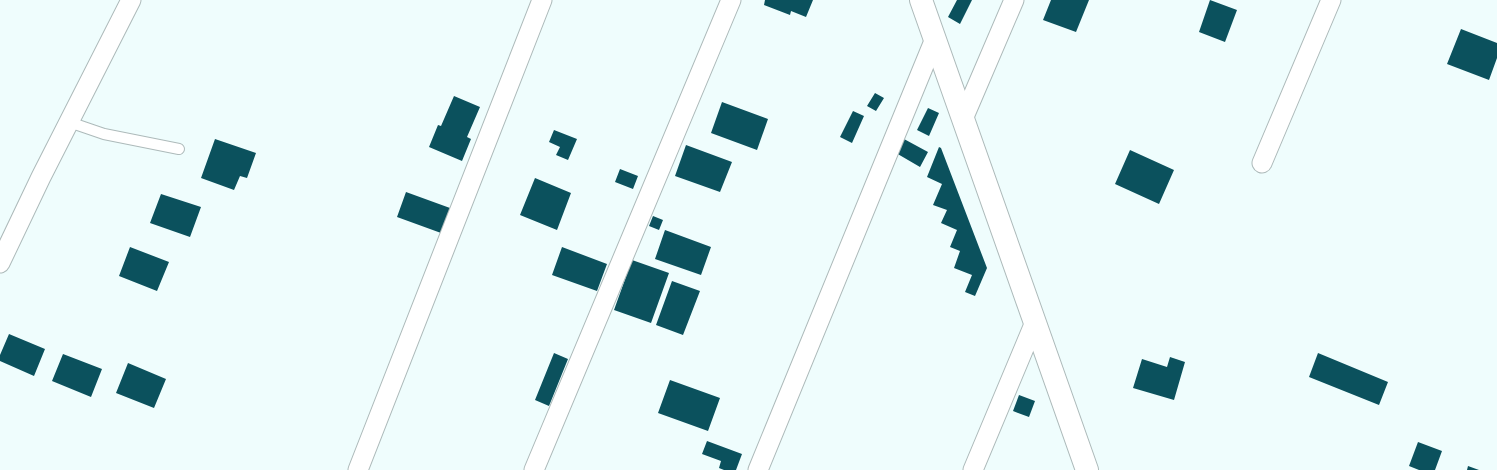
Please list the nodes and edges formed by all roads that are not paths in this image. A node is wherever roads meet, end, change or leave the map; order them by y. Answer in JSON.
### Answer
{"nodes":[{"id":1,"x":131,"y":0,"type":"edge"},
{"id":2,"x":542,"y":0,"type":"edge"},
{"id":3,"x":731,"y":0,"type":"edge"},
{"id":4,"x":921,"y":0,"type":"edge"},
{"id":5,"x":1014,"y":0,"type":"edge"},
{"id":6,"x":1331,"y":0,"type":"edge"},
{"id":7,"x":934,"y":41,"type":"junction"},
{"id":8,"x":963,"y":119,"type":"junction"},
{"id":9,"x":69,"y":122,"type":"junction"},
{"id":10,"x":179,"y":149,"type":"dead end"},
{"id":11,"x":1262,"y":163,"type":"dead end"},
{"id":12,"x":0,"y":263,"type":"edge"},
{"id":13,"x":1035,"y":322,"type":"junction"},
{"id":14,"x":358,"y":470,"type":"edge"},
{"id":15,"x":534,"y":470,"type":"edge"},
{"id":16,"x":758,"y":470,"type":"edge"},
{"id":17,"x":973,"y":470,"type":"edge"},
{"id":18,"x":1087,"y":470,"type":"edge"}],
"edges":[{"from":1,"to":9,"type":"street"},
{"from":2,"to":14,"type":"street"},
{"from":3,"to":15,"type":"street"},
{"from":4,"to":7,"type":"street"},
{"from":5,"to":8,"type":"street"},
{"from":6,"to":11,"type":"street"},
{"from":7,"to":8,"type":"street"},
{"from":7,"to":16,"type":"street"},
{"from":8,"to":13,"type":"street"},
{"from":9,"to":10,"type":"lane"},
{"from":9,"to":12,"type":"street"},
{"from":13,"to":17,"type":"street"},
{"from":13,"to":18,"type":"street"}]}
